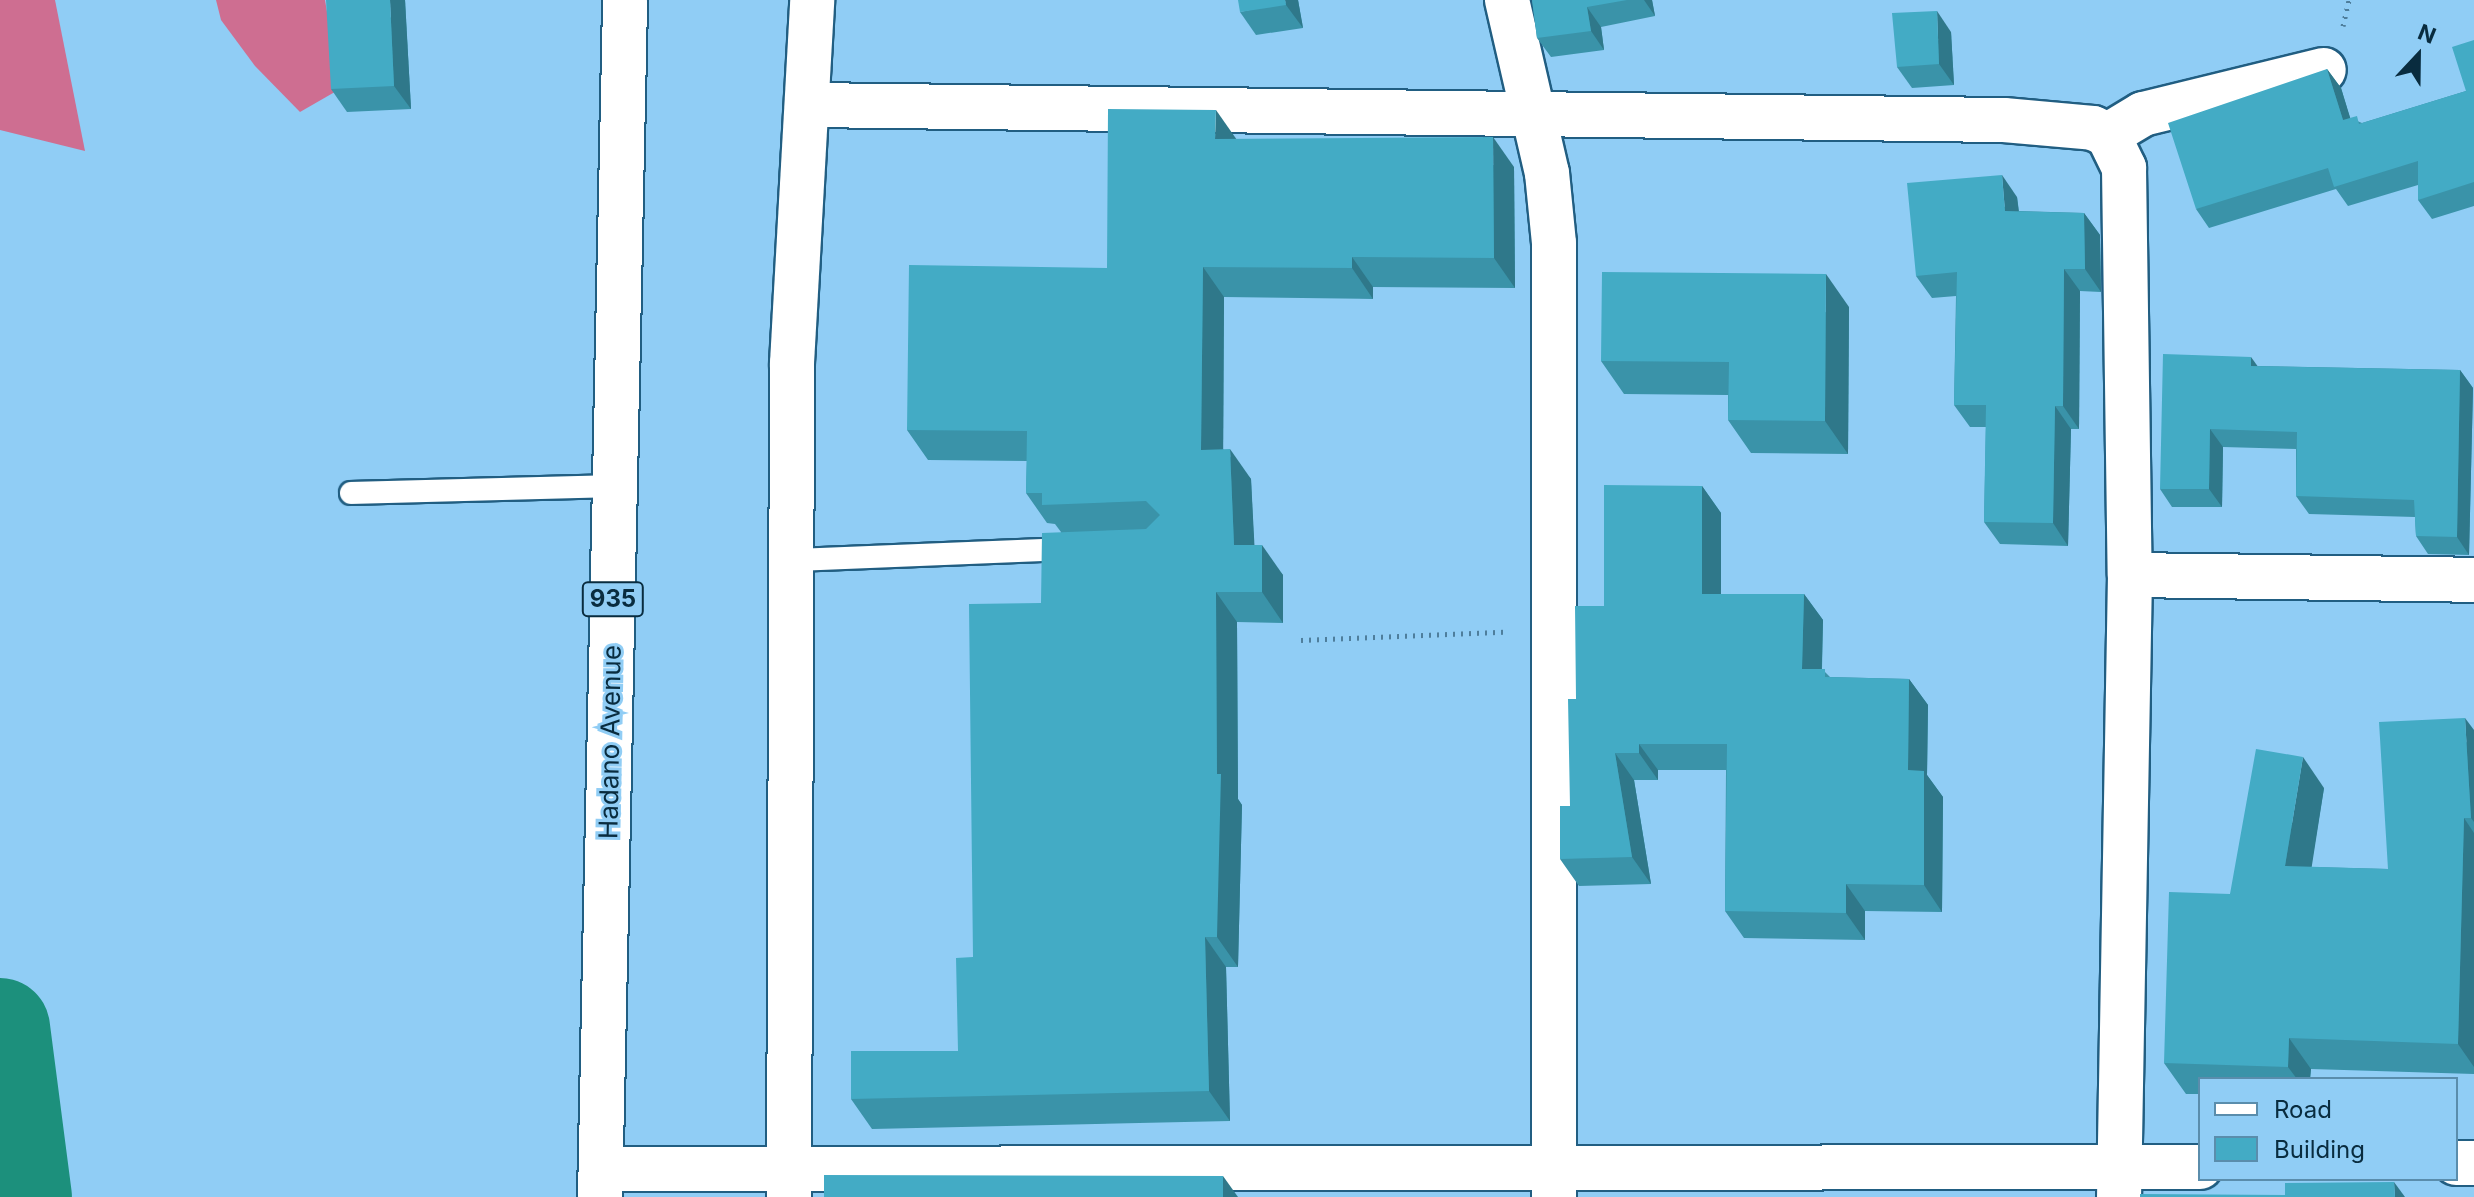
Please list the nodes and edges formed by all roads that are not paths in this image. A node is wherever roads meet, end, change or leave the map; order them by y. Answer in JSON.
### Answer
{"nodes":[{"id":1,"x":625,"y":0,"type":"edge"},
{"id":2,"x":812,"y":0,"type":"edge"},
{"id":3,"x":1507,"y":0,"type":"edge"},
{"id":4,"x":2324,"y":70,"type":"edge"},
{"id":5,"x":809,"y":105,"type":"junction"},
{"id":6,"x":1534,"y":115,"type":"junction"},
{"id":7,"x":2108,"y":135,"type":"junction"},
{"id":8,"x":615,"y":486,"type":"junction"},
{"id":9,"x":351,"y":493,"type":"dead end"},
{"id":10,"x":1091,"y":548,"type":"edge"},
{"id":11,"x":794,"y":560,"type":"junction"},
{"id":12,"x":2130,"y":575,"type":"junction"},
{"id":13,"x":2474,"y":580,"type":"edge"},
{"id":14,"x":2198,"y":1167,"type":"edge"},
{"id":15,"x":1554,"y":1182,"type":"edge"},
{"id":16,"x":2119,"y":1182,"type":"edge"},
{"id":17,"x":600,"y":1183,"type":"edge"},
{"id":18,"x":790,"y":1185,"type":"edge"}],
"edges":[{"from":1,"to":8,"type":"street","name":"Hadano Avenue","number":"935"},
{"from":2,"to":5,"type":"street"},
{"from":3,"to":6,"type":"street"},
{"from":4,"to":7,"type":"street"},
{"from":5,"to":6,"type":"street"},
{"from":5,"to":11,"type":"street"},
{"from":6,"to":7,"type":"street"},
{"from":6,"to":15,"type":"street"},
{"from":7,"to":12,"type":"street"},
{"from":8,"to":9,"type":"lane"},
{"from":8,"to":17,"type":"street","name":"Hadano Avenue","number":"935"},
{"from":10,"to":11,"type":"lane"},
{"from":11,"to":18,"type":"street"},
{"from":12,"to":13,"type":"street"},
{"from":12,"to":16,"type":"street"},
{"from":14,"to":16,"type":"street"},
{"from":15,"to":16,"type":"street"},
{"from":15,"to":18,"type":"street"},
{"from":17,"to":18,"type":"street"}]}
